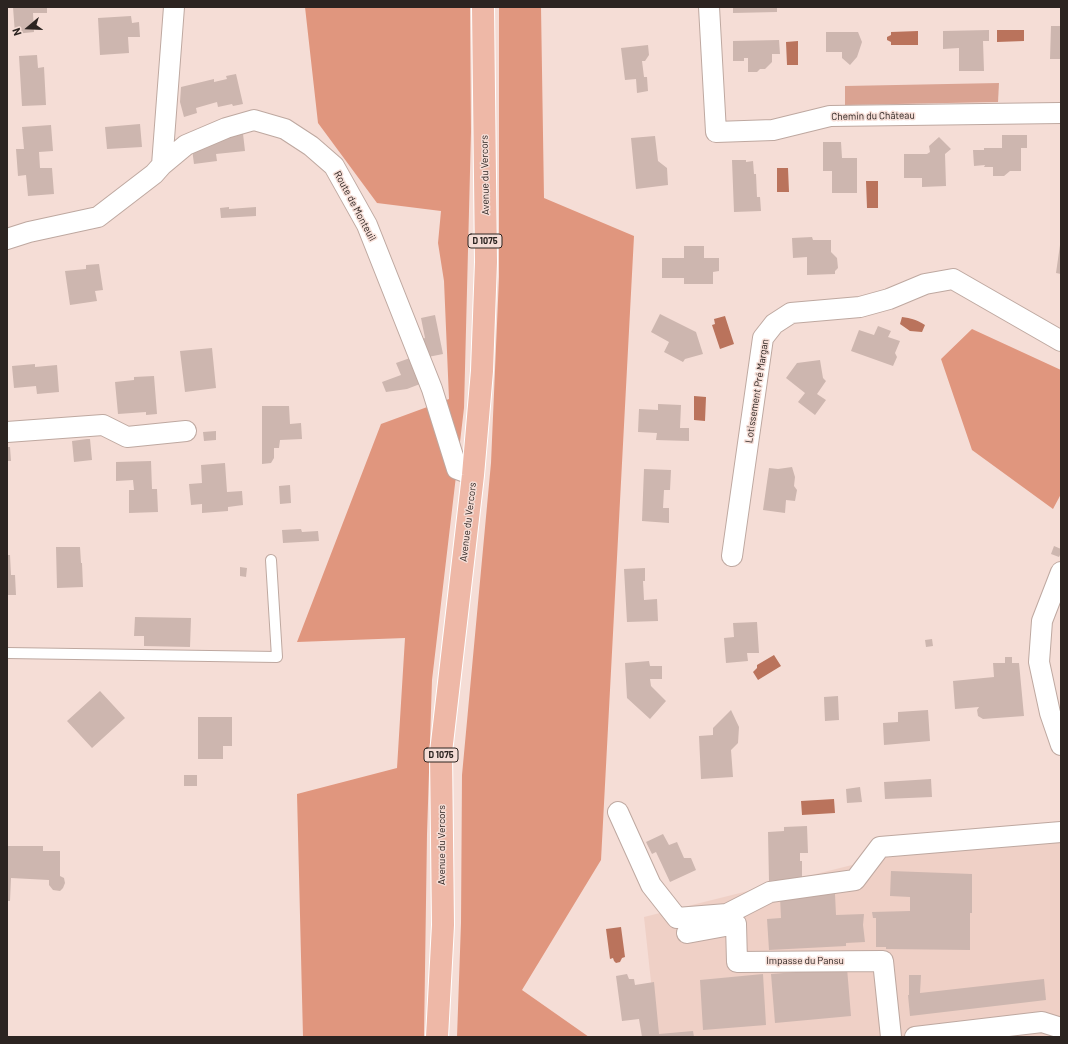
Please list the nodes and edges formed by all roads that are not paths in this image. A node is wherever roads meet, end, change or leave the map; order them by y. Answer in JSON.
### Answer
{"nodes":[{"id":1,"x":174,"y":7,"type":"edge"},
{"id":2,"x":483,"y":7,"type":"edge"},
{"id":3,"x":709,"y":7,"type":"edge"},
{"id":4,"x":1061,"y":113,"type":"edge"},
{"id":5,"x":162,"y":165,"type":"junction"},
{"id":6,"x":7,"y":239,"type":"edge"},
{"id":7,"x":1061,"y":341,"type":"edge"},
{"id":8,"x":186,"y":431,"type":"dead end"},
{"id":9,"x":7,"y":432,"type":"edge"},
{"id":10,"x":473,"y":475,"type":"junction"},
{"id":11,"x":732,"y":556,"type":"dead end"},
{"id":12,"x":271,"y":560,"type":"dead end"},
{"id":13,"x":1061,"y":572,"type":"edge"},
{"id":14,"x":7,"y":653,"type":"edge"},
{"id":15,"x":1061,"y":745,"type":"edge"},
{"id":16,"x":618,"y":812,"type":"dead end"},
{"id":17,"x":1061,"y":832,"type":"edge"},
{"id":18,"x":687,"y":933,"type":"dead end"},
{"id":19,"x":1061,"y":1028,"type":"edge"},
{"id":20,"x":437,"y":1037,"type":"edge"},
{"id":21,"x":890,"y":1037,"type":"edge"},
{"id":22,"x":915,"y":1037,"type":"edge"}],
"edges":[{"from":1,"to":5,"type":"street"},
{"from":2,"to":10,"type":"main road","name":"Avenue du Vercors","number":"D 1075"},
{"from":3,"to":4,"type":"street","name":"Chemin du Château"},
{"from":5,"to":6,"type":"street","name":"Route de Monteuil"},
{"from":5,"to":10,"type":"street","name":"Route de Monteuil"},
{"from":7,"to":11,"type":"street","name":"Lotissement Pré Margan"},
{"from":8,"to":9,"type":"street"},
{"from":10,"to":20,"type":"main road","name":"Avenue du Vercors","number":"D 1075"},
{"from":12,"to":14,"type":"lane"},
{"from":13,"to":15,"type":"street"},
{"from":16,"to":17,"type":"street"},
{"from":18,"to":21,"type":"street","name":"Impasse du Pansu"},
{"from":19,"to":22,"type":"street"}]}
